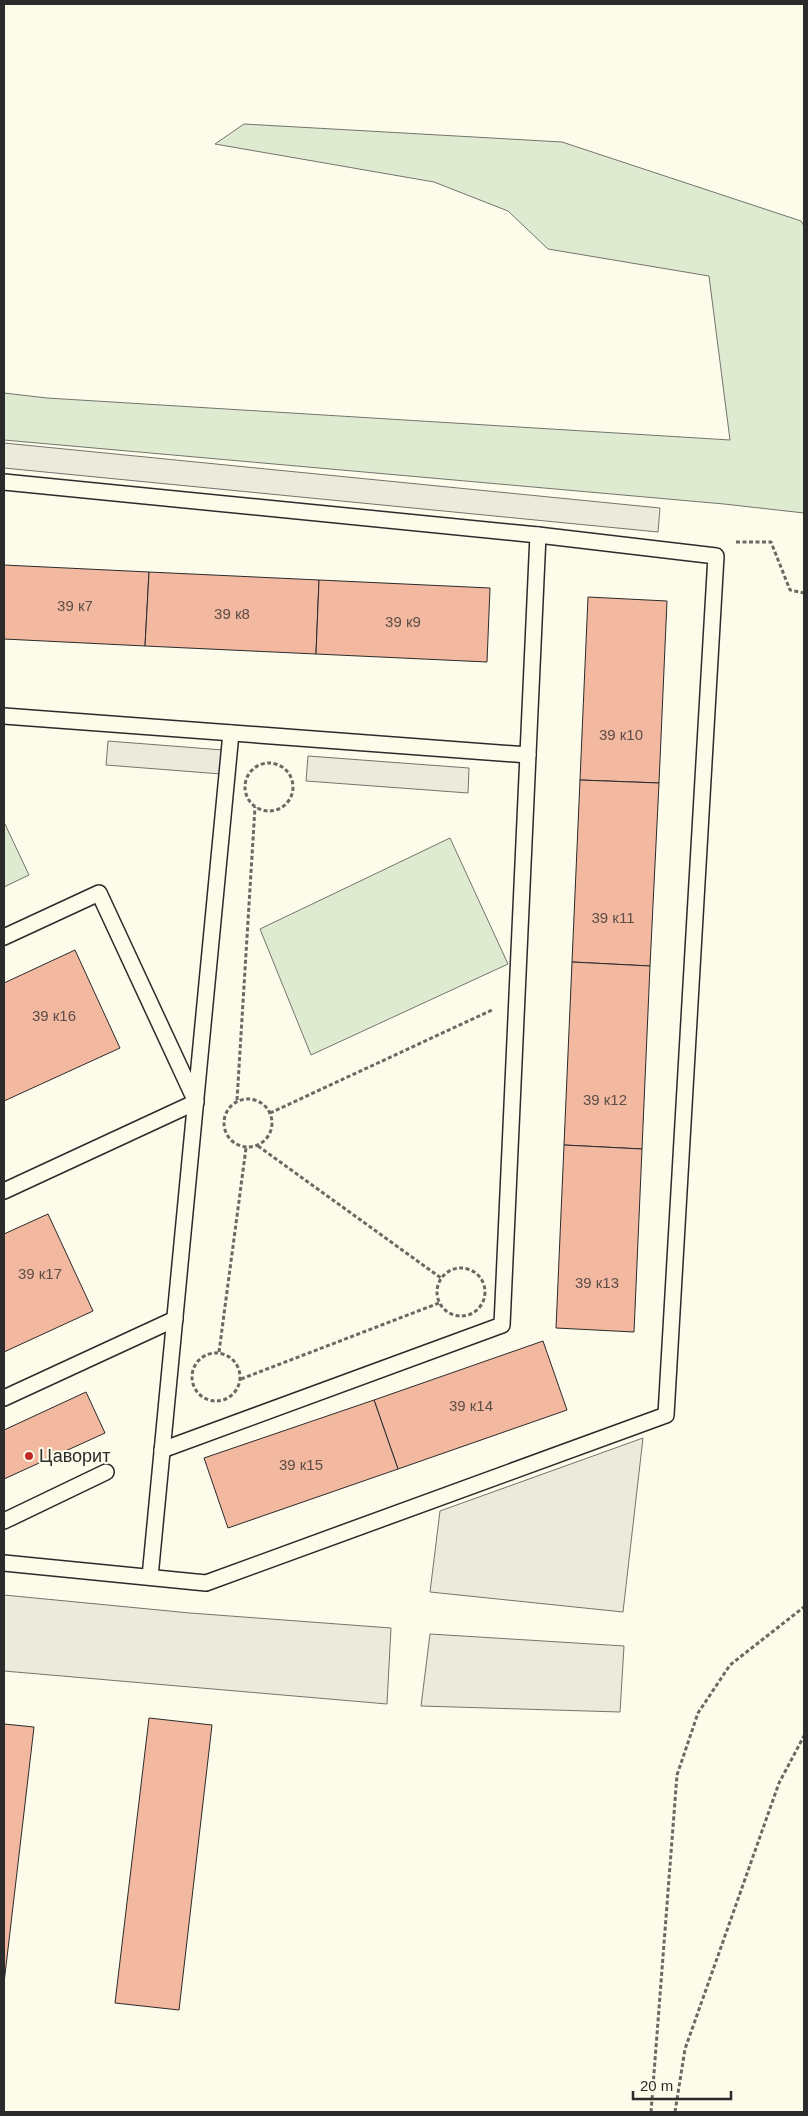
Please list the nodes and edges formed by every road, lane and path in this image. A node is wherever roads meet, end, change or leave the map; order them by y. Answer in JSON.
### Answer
{"nodes":[{"id":1,"x":4,"y":482,"type":"edge"},
{"id":2,"x":538,"y":535,"type":"junction"},
{"id":3,"x":732,"y":542,"type":"dead end"},
{"id":4,"x":804,"y":593,"type":"edge"},
{"id":5,"x":4,"y":716,"type":"edge"},
{"id":6,"x":231,"y":734,"type":"junction"},
{"id":7,"x":528,"y":755,"type":"junction"},
{"id":8,"x":255,"y":807,"type":"junction"},
{"id":9,"x":4,"y":938,"type":"edge"},
{"id":10,"x":497,"y":1008,"type":"dead end"},
{"id":11,"x":237,"y":1100,"type":"junction"},
{"id":12,"x":196,"y":1102,"type":"junction"},
{"id":13,"x":270,"y":1113,"type":"junction"},
{"id":14,"x":258,"y":1146,"type":"junction"},
{"id":15,"x":246,"y":1148,"type":"junction"},
{"id":16,"x":4,"y":1191,"type":"edge"},
{"id":17,"x":441,"y":1278,"type":"junction"},
{"id":18,"x":439,"y":1303,"type":"junction"},
{"id":19,"x":175,"y":1319,"type":"junction"},
{"id":20,"x":219,"y":1352,"type":"junction"},
{"id":21,"x":241,"y":1379,"type":"junction"},
{"id":22,"x":4,"y":1398,"type":"edge"},
{"id":23,"x":162,"y":1450,"type":"junction"},
{"id":24,"x":106,"y":1472,"type":"dead end"},
{"id":25,"x":4,"y":1521,"type":"edge"},
{"id":26,"x":4,"y":1563,"type":"edge"},
{"id":27,"x":150,"y":1577,"type":"junction"},
{"id":28,"x":804,"y":1607,"type":"edge"},
{"id":29,"x":804,"y":1736,"type":"edge"},
{"id":30,"x":652,"y":2112,"type":"edge"},
{"id":31,"x":675,"y":2112,"type":"edge"}],
"edges":[{"from":1,"to":2,"type":"lane"},
{"from":2,"to":7,"type":"lane"},
{"from":2,"to":27,"type":"lane"},
{"from":3,"to":4,"type":"path"},
{"from":5,"to":6,"type":"lane"},
{"from":6,"to":7,"type":"lane"},
{"from":6,"to":12,"type":"lane"},
{"from":7,"to":23,"type":"lane"},
{"from":8,"to":8,"type":"path"},
{"from":8,"to":11,"type":"path"},
{"from":9,"to":12,"type":"lane"},
{"from":10,"to":13,"type":"path"},
{"from":11,"to":13,"type":"path"},
{"from":11,"to":15,"type":"path"},
{"from":12,"to":16,"type":"lane"},
{"from":12,"to":19,"type":"lane"},
{"from":13,"to":14,"type":"path"},
{"from":14,"to":15,"type":"path"},
{"from":14,"to":17,"type":"path"},
{"from":15,"to":20,"type":"path"},
{"from":17,"to":18,"type":"path"},
{"from":17,"to":18,"type":"path"},
{"from":18,"to":21,"type":"path"},
{"from":19,"to":22,"type":"lane"},
{"from":19,"to":23,"type":"lane"},
{"from":20,"to":21,"type":"path"},
{"from":20,"to":21,"type":"path"},
{"from":23,"to":27,"type":"lane"},
{"from":24,"to":25,"type":"lane"},
{"from":26,"to":27,"type":"lane"},
{"from":28,"to":30,"type":"path"},
{"from":29,"to":31,"type":"path"}]}
